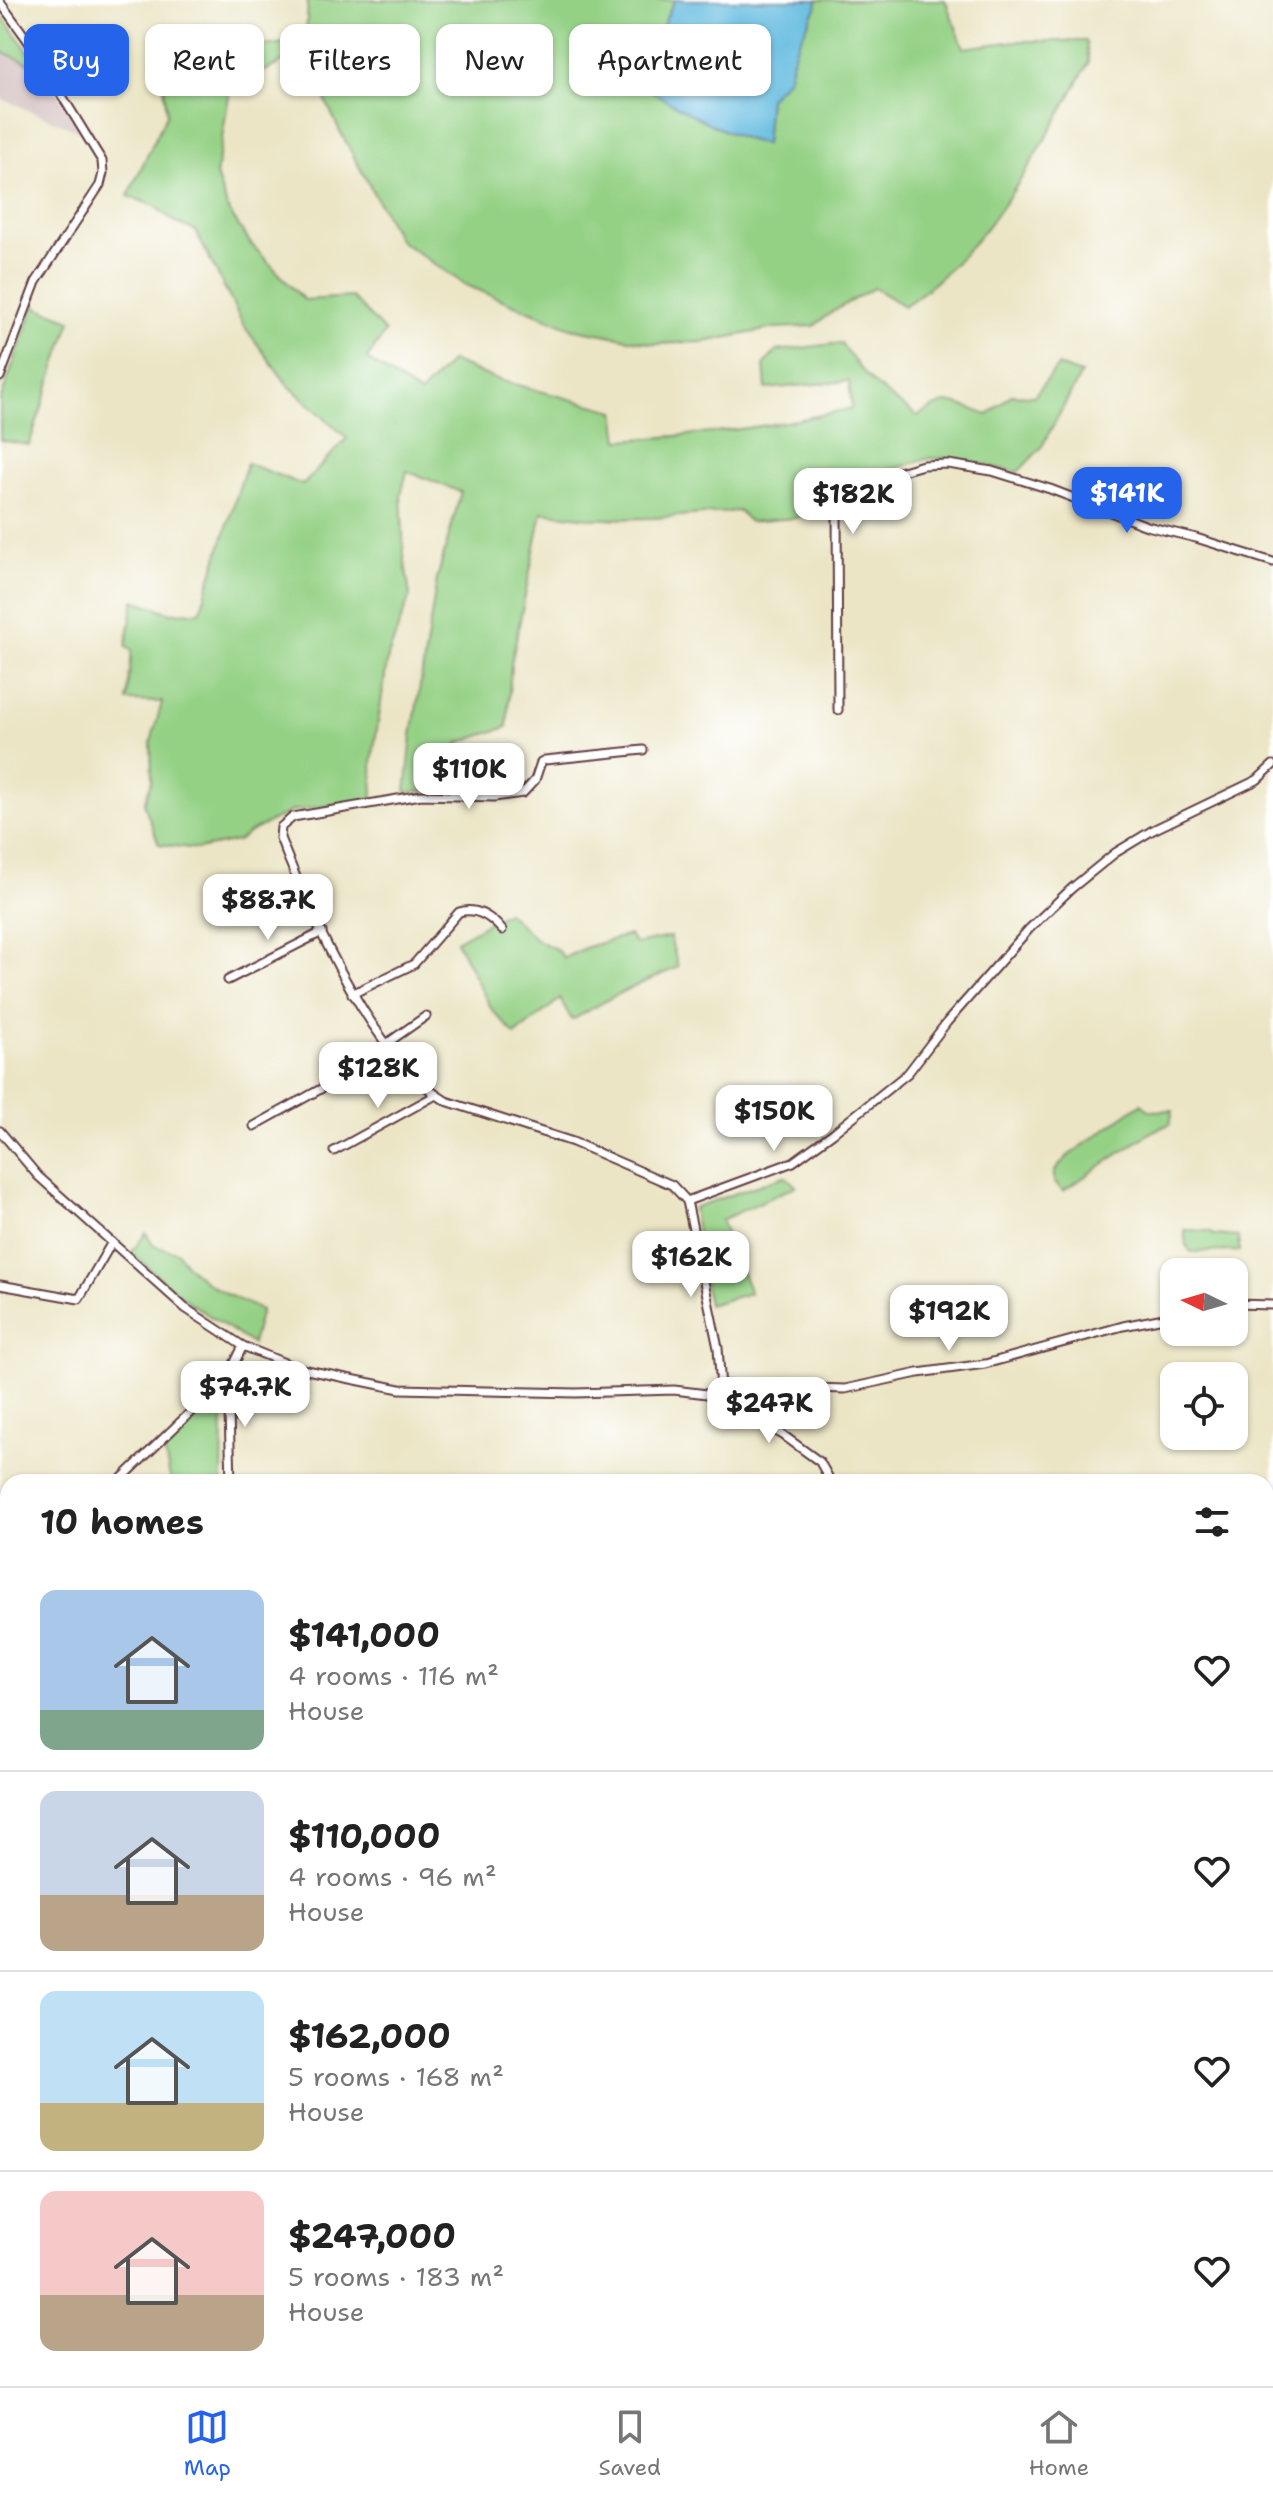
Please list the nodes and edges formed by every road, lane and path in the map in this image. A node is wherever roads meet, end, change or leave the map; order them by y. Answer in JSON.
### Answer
{"nodes":[{"id":1,"x":0,"y":2,"type":"edge"},
{"id":2,"x":0,"y":377,"type":"edge"},
{"id":3,"x":1273,"y":562,"type":"edge"},
{"id":4,"x":838,"y":710,"type":"dead end"},
{"id":5,"x":643,"y":750,"type":"dead end"},
{"id":6,"x":1273,"y":765,"type":"edge"},
{"id":7,"x":502,"y":930,"type":"dead end"},
{"id":8,"x":322,"y":932,"type":"junction"},
{"id":9,"x":228,"y":980,"type":"dead end"},
{"id":10,"x":352,"y":994,"type":"junction"},
{"id":11,"x":426,"y":1016,"type":"dead end"},
{"id":12,"x":388,"y":1047,"type":"junction"},
{"id":13,"x":436,"y":1095,"type":"junction"},
{"id":14,"x":254,"y":1126,"type":"dead end"},
{"id":15,"x":0,"y":1131,"type":"edge"},
{"id":16,"x":334,"y":1151,"type":"dead end"},
{"id":17,"x":687,"y":1201,"type":"junction"},
{"id":18,"x":112,"y":1242,"type":"junction"},
{"id":19,"x":0,"y":1285,"type":"edge"},
{"id":20,"x":1248,"y":1304,"type":"edge"},
{"id":21,"x":1273,"y":1305,"type":"edge"},
{"id":22,"x":1160,"y":1319,"type":"edge"},
{"id":23,"x":243,"y":1346,"type":"junction"},
{"id":24,"x":228,"y":1376,"type":"junction"},
{"id":25,"x":721,"y":1385,"type":"junction"},
{"id":26,"x":718,"y":1398,"type":"junction"},
{"id":27,"x":126,"y":1474,"type":"edge"},
{"id":28,"x":231,"y":1474,"type":"edge"},
{"id":29,"x":827,"y":1474,"type":"edge"}],
"edges":[{"from":1,"to":2,"type":"street"},
{"from":3,"to":4,"type":"street"},
{"from":5,"to":8,"type":"street"},
{"from":6,"to":17,"type":"street"},
{"from":7,"to":10,"type":"street"},
{"from":8,"to":9,"type":"street"},
{"from":8,"to":10,"type":"street"},
{"from":10,"to":12,"type":"street"},
{"from":11,"to":12,"type":"street"},
{"from":12,"to":13,"type":"street"},
{"from":12,"to":14,"type":"street"},
{"from":13,"to":16,"type":"street"},
{"from":13,"to":17,"type":"street"},
{"from":15,"to":18,"type":"street"},
{"from":17,"to":25,"type":"street"},
{"from":18,"to":19,"type":"street"},
{"from":18,"to":23,"type":"street"},
{"from":20,"to":21,"type":"street"},
{"from":22,"to":25,"type":"street"},
{"from":23,"to":24,"type":"street"},
{"from":23,"to":26,"type":"street"},
{"from":24,"to":27,"type":"street"},
{"from":24,"to":28,"type":"street"},
{"from":25,"to":26,"type":"street"},
{"from":26,"to":29,"type":"street"}]}
